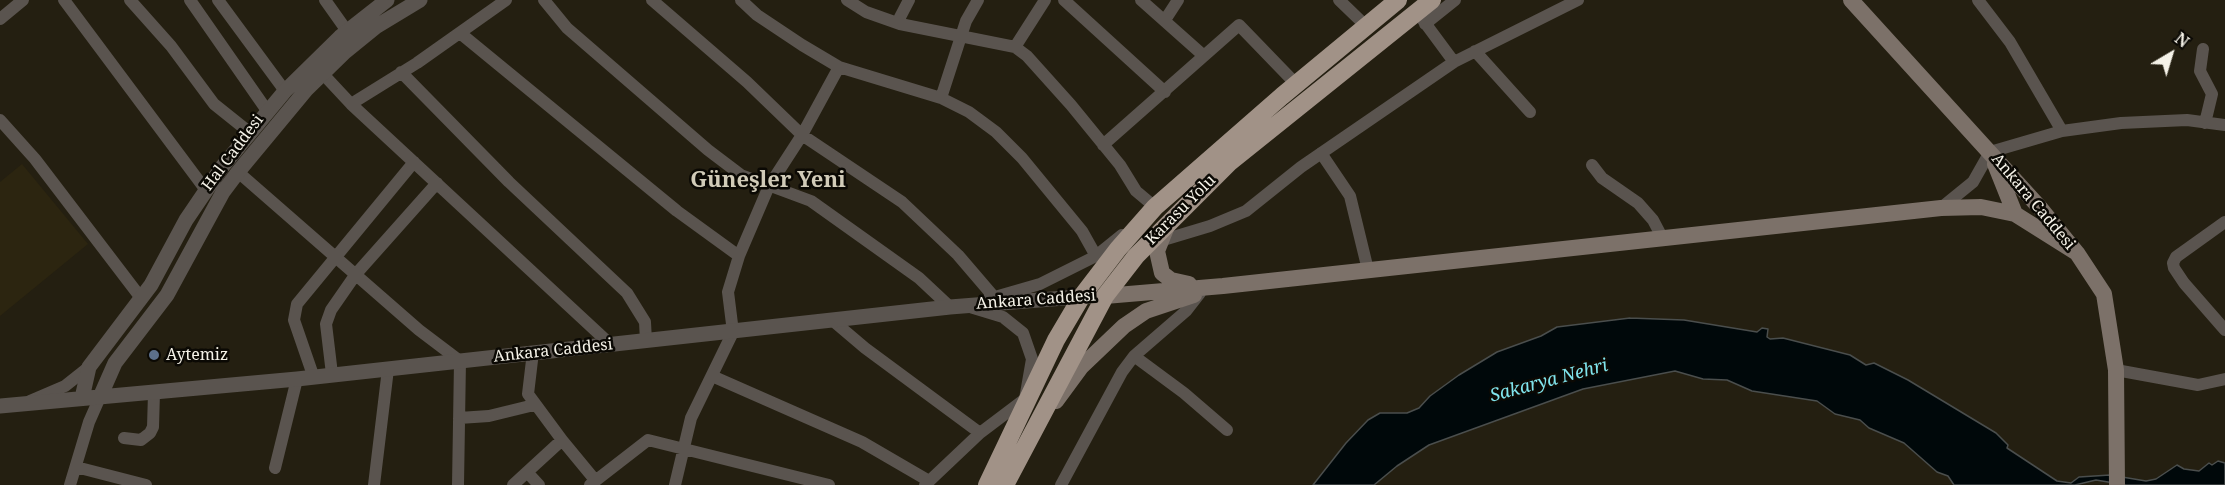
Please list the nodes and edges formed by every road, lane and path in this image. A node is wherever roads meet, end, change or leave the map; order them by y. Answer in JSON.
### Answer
{"nodes":[{"id":1,"x":23,"y":0,"type":"edge"},
{"id":2,"x":64,"y":0,"type":"edge"},
{"id":3,"x":130,"y":0,"type":"edge"},
{"id":4,"x":190,"y":0,"type":"edge"},
{"id":5,"x":218,"y":0,"type":"edge"},
{"id":6,"x":325,"y":0,"type":"edge"},
{"id":7,"x":387,"y":0,"type":"edge"},
{"id":8,"x":420,"y":0,"type":"edge"},
{"id":9,"x":506,"y":0,"type":"edge"},
{"id":10,"x":544,"y":0,"type":"edge"},
{"id":11,"x":652,"y":0,"type":"edge"},
{"id":12,"x":741,"y":0,"type":"edge"},
{"id":13,"x":847,"y":0,"type":"edge"},
{"id":14,"x":909,"y":0,"type":"edge"},
{"id":15,"x":978,"y":0,"type":"edge"},
{"id":16,"x":1045,"y":0,"type":"edge"},
{"id":17,"x":1064,"y":0,"type":"edge"},
{"id":18,"x":1141,"y":0,"type":"edge"},
{"id":19,"x":1178,"y":0,"type":"edge"},
{"id":20,"x":1339,"y":0,"type":"edge"},
{"id":21,"x":1398,"y":0,"type":"edge"},
{"id":22,"x":1432,"y":0,"type":"edge"},
{"id":23,"x":1455,"y":0,"type":"edge"},
{"id":24,"x":1578,"y":0,"type":"edge"},
{"id":25,"x":1851,"y":0,"type":"edge"},
{"id":26,"x":1978,"y":0,"type":"edge"},
{"id":27,"x":1421,"y":18,"type":"junction"},
{"id":28,"x":0,"y":19,"type":"edge"},
{"id":29,"x":1165,"y":20,"type":"junction"},
{"id":30,"x":897,"y":23,"type":"junction"},
{"id":31,"x":1366,"y":26,"type":"junction"},
{"id":32,"x":347,"y":31,"type":"junction"},
{"id":33,"x":460,"y":33,"type":"junction"},
{"id":34,"x":961,"y":36,"type":"junction"},
{"id":35,"x":1015,"y":47,"type":"junction"},
{"id":36,"x":2203,"y":49,"type":"dead end"},
{"id":37,"x":1475,"y":51,"type":"junction"},
{"id":38,"x":1204,"y":56,"type":"junction"},
{"id":39,"x":1454,"y":62,"type":"junction"},
{"id":40,"x":839,"y":67,"type":"junction"},
{"id":41,"x":402,"y":72,"type":"junction"},
{"id":42,"x":323,"y":74,"type":"junction"},
{"id":43,"x":1296,"y":84,"type":"junction"},
{"id":44,"x":285,"y":91,"type":"junction"},
{"id":45,"x":1165,"y":92,"type":"junction"},
{"id":46,"x":941,"y":98,"type":"junction"},
{"id":47,"x":351,"y":104,"type":"junction"},
{"id":48,"x":268,"y":112,"type":"junction"},
{"id":49,"x":1530,"y":112,"type":"dead end"},
{"id":50,"x":0,"y":120,"type":"edge"},
{"id":51,"x":2205,"y":123,"type":"junction"},
{"id":52,"x":2225,"y":125,"type":"edge"},
{"id":53,"x":2062,"y":131,"type":"junction"},
{"id":54,"x":249,"y":132,"type":"junction"},
{"id":55,"x":802,"y":135,"type":"junction"},
{"id":56,"x":1103,"y":145,"type":"junction"},
{"id":57,"x":1990,"y":152,"type":"junction"},
{"id":58,"x":1321,"y":153,"type":"junction"},
{"id":59,"x":414,"y":162,"type":"junction"},
{"id":60,"x":1592,"y":165,"type":"dead end"},
{"id":61,"x":238,"y":172,"type":"junction"},
{"id":62,"x":437,"y":183,"type":"junction"},
{"id":63,"x":769,"y":186,"type":"junction"},
{"id":64,"x":206,"y":189,"type":"junction"},
{"id":65,"x":1155,"y":207,"type":"junction"},
{"id":66,"x":1941,"y":208,"type":"junction"},
{"id":67,"x":2015,"y":214,"type":"junction"},
{"id":68,"x":1170,"y":219,"type":"junction"},
{"id":69,"x":2225,"y":222,"type":"edge"},
{"id":70,"x":1663,"y":239,"type":"junction"},
{"id":71,"x":1160,"y":241,"type":"junction"},
{"id":72,"x":2077,"y":254,"type":"junction"},
{"id":73,"x":334,"y":255,"type":"junction"},
{"id":74,"x":739,"y":256,"type":"junction"},
{"id":75,"x":1096,"y":256,"type":"junction"},
{"id":76,"x":1368,"y":270,"type":"junction"},
{"id":77,"x":356,"y":274,"type":"junction"},
{"id":78,"x":1223,"y":286,"type":"junction"},
{"id":79,"x":1200,"y":293,"type":"junction"},
{"id":80,"x":1082,"y":296,"type":"junction"},
{"id":81,"x":1105,"y":296,"type":"junction"},
{"id":82,"x":994,"y":297,"type":"junction"},
{"id":83,"x":141,"y":298,"type":"junction"},
{"id":84,"x":956,"y":306,"type":"junction"},
{"id":85,"x":832,"y":320,"type":"junction"},
{"id":86,"x":2225,"y":330,"type":"edge"},
{"id":87,"x":734,"y":332,"type":"junction"},
{"id":88,"x":646,"y":340,"type":"junction"},
{"id":89,"x":610,"y":344,"type":"junction"},
{"id":90,"x":533,"y":352,"type":"junction"},
{"id":91,"x":1134,"y":356,"type":"junction"},
{"id":92,"x":460,"y":361,"type":"junction"},
{"id":93,"x":89,"y":367,"type":"junction"},
{"id":94,"x":388,"y":369,"type":"junction"},
{"id":95,"x":2116,"y":370,"type":"junction"},
{"id":96,"x":332,"y":374,"type":"junction"},
{"id":97,"x":712,"y":376,"type":"junction"},
{"id":98,"x":314,"y":378,"type":"junction"},
{"id":99,"x":297,"y":379,"type":"junction"},
{"id":100,"x":2225,"y":379,"type":"edge"},
{"id":101,"x":154,"y":393,"type":"junction"},
{"id":102,"x":100,"y":397,"type":"junction"},
{"id":103,"x":82,"y":398,"type":"junction"},
{"id":104,"x":1026,"y":399,"type":"junction"},
{"id":105,"x":23,"y":404,"type":"junction"},
{"id":106,"x":534,"y":405,"type":"junction"},
{"id":107,"x":0,"y":406,"type":"edge"},
{"id":108,"x":459,"y":418,"type":"junction"},
{"id":109,"x":89,"y":422,"type":"junction"},
{"id":110,"x":1227,"y":430,"type":"dead end"},
{"id":111,"x":980,"y":433,"type":"junction"},
{"id":112,"x":124,"y":438,"type":"dead end"},
{"id":113,"x":562,"y":440,"type":"junction"},
{"id":114,"x":684,"y":447,"type":"junction"},
{"id":115,"x":1021,"y":454,"type":"junction"},
{"id":116,"x":76,"y":467,"type":"junction"},
{"id":117,"x":275,"y":468,"type":"dead end"},
{"id":118,"x":527,"y":472,"type":"junction"},
{"id":119,"x":592,"y":482,"type":"edge"},
{"id":120,"x":927,"y":483,"type":"edge"},
{"id":121,"x":69,"y":485,"type":"edge"},
{"id":122,"x":146,"y":485,"type":"edge"},
{"id":123,"x":374,"y":485,"type":"edge"},
{"id":124,"x":458,"y":485,"type":"edge"},
{"id":125,"x":513,"y":485,"type":"edge"},
{"id":126,"x":539,"y":485,"type":"edge"},
{"id":127,"x":675,"y":485,"type":"edge"},
{"id":128,"x":829,"y":485,"type":"edge"},
{"id":129,"x":987,"y":485,"type":"edge"},
{"id":130,"x":1005,"y":485,"type":"edge"},
{"id":131,"x":1061,"y":485,"type":"edge"},
{"id":132,"x":2117,"y":485,"type":"edge"}],
"edges":[{"from":1,"to":28,"type":"street"},
{"from":2,"to":64,"type":"street"},
{"from":3,"to":54,"type":"street"},
{"from":4,"to":48,"type":"street"},
{"from":5,"to":44,"type":"street"},
{"from":6,"to":32,"type":"street"},
{"from":7,"to":32,"type":"street","name":"Hal Caddesi"},
{"from":8,"to":42,"type":"street","name":"Hal Caddesi"},
{"from":9,"to":33,"type":"street"},
{"from":10,"to":63,"type":"street"},
{"from":11,"to":55,"type":"street"},
{"from":12,"to":40,"type":"street"},
{"from":13,"to":30,"type":"street"},
{"from":14,"to":30,"type":"street"},
{"from":15,"to":34,"type":"street"},
{"from":16,"to":35,"type":"street"},
{"from":17,"to":45,"type":"street"},
{"from":18,"to":29,"type":"street"},
{"from":19,"to":29,"type":"street"},
{"from":20,"to":31,"type":"street"},
{"from":21,"to":31,"type":"highway","name":"Karasu Yolu"},
{"from":22,"to":27,"type":"highway","name":"Karasu Yolu"},
{"from":23,"to":27,"type":"street"},
{"from":24,"to":37,"type":"street"},
{"from":25,"to":57,"type":"main road","name":"Ankara Caddesi"},
{"from":26,"to":53,"type":"street"},
{"from":27,"to":39,"type":"street"},
{"from":27,"to":68,"type":"highway","name":"Karasu Yolu"},
{"from":29,"to":38,"type":"street"},
{"from":30,"to":34,"type":"street"},
{"from":31,"to":43,"type":"highway","name":"Karasu Yolu"},
{"from":32,"to":44,"type":"street","name":"Hal Caddesi"},
{"from":33,"to":41,"type":"street"},
{"from":33,"to":74,"type":"street"},
{"from":34,"to":35,"type":"street"},
{"from":34,"to":46,"type":"street"},
{"from":35,"to":56,"type":"street"},
{"from":36,"to":51,"type":"street"},
{"from":37,"to":39,"type":"street"},
{"from":37,"to":49,"type":"street"},
{"from":38,"to":43,"type":"street"},
{"from":38,"to":45,"type":"street"},
{"from":39,"to":58,"type":"street"},
{"from":40,"to":46,"type":"street"},
{"from":40,"to":55,"type":"street"},
{"from":41,"to":47,"type":"street"},
{"from":41,"to":88,"type":"street"},
{"from":42,"to":47,"type":"street"},
{"from":42,"to":61,"type":"street","name":"Hal Caddesi"},
{"from":43,"to":65,"type":"highway","name":"Karasu Yolu"},
{"from":44,"to":48,"type":"street","name":"Hal Caddesi"},
{"from":45,"to":56,"type":"street"},
{"from":46,"to":75,"type":"street"},
{"from":47,"to":59,"type":"street"},
{"from":48,"to":54,"type":"street","name":"Hal Caddesi"},
{"from":50,"to":83,"type":"street"},
{"from":51,"to":52,"type":"street"},
{"from":51,"to":53,"type":"street"},
{"from":53,"to":57,"type":"street"},
{"from":54,"to":64,"type":"street","name":"Hal Caddesi"},
{"from":55,"to":63,"type":"street"},
{"from":55,"to":82,"type":"street"},
{"from":56,"to":65,"type":"street"},
{"from":57,"to":66,"type":"street"},
{"from":57,"to":67,"type":"main road"},
{"from":57,"to":72,"type":"main road","name":"Ankara Caddesi"},
{"from":58,"to":71,"type":"street"},
{"from":58,"to":76,"type":"street"},
{"from":59,"to":62,"type":"street"},
{"from":59,"to":73,"type":"street"},
{"from":60,"to":70,"type":"street"},
{"from":61,"to":73,"type":"street"},
{"from":61,"to":102,"type":"street","name":"Hal Caddesi"},
{"from":62,"to":77,"type":"street"},
{"from":62,"to":89,"type":"street"},
{"from":63,"to":74,"type":"street"},
{"from":63,"to":84,"type":"street"},
{"from":64,"to":83,"type":"street","name":"Hal Caddesi"},
{"from":65,"to":75,"type":"street"},
{"from":65,"to":80,"type":"highway","name":"Karasu Yolu"},
{"from":66,"to":67,"type":"main road"},
{"from":66,"to":70,"type":"main road"},
{"from":67,"to":72,"type":"main road"},
{"from":68,"to":71,"type":"main road"},
{"from":68,"to":81,"type":"highway","name":"Karasu Yolu"},
{"from":69,"to":86,"type":"street"},
{"from":70,"to":76,"type":"main road"},
{"from":71,"to":78,"type":"main road"},
{"from":72,"to":95,"type":"main road","name":"Ankara Caddesi"},
{"from":73,"to":77,"type":"street"},
{"from":73,"to":98,"type":"street"},
{"from":74,"to":87,"type":"street"},
{"from":75,"to":82,"type":"street"},
{"from":76,"to":78,"type":"main road"},
{"from":77,"to":92,"type":"street"},
{"from":77,"to":96,"type":"street"},
{"from":78,"to":79,"type":"main road"},
{"from":78,"to":81,"type":"main road"},
{"from":79,"to":91,"type":"street"},
{"from":79,"to":115,"type":"main road"},
{"from":80,"to":81,"type":"street","name":"Ankara Caddesi"},
{"from":80,"to":84,"type":"street","name":"Ankara Caddesi"},
{"from":80,"to":104,"type":"highway","name":"Karasu Yolu"},
{"from":81,"to":115,"type":"highway","name":"Karasu Yolu"},
{"from":82,"to":84,"type":"street"},
{"from":83,"to":93,"type":"street","name":"Hal Caddesi"},
{"from":84,"to":85,"type":"street","name":"Ankara Caddesi"},
{"from":84,"to":104,"type":"street"},
{"from":85,"to":87,"type":"street","name":"Ankara Caddesi"},
{"from":85,"to":111,"type":"street"},
{"from":87,"to":88,"type":"street","name":"Ankara Caddesi"},
{"from":87,"to":97,"type":"street"},
{"from":88,"to":89,"type":"street","name":"Ankara Caddesi"},
{"from":89,"to":90,"type":"street","name":"Ankara Caddesi"},
{"from":90,"to":92,"type":"street","name":"Ankara Caddesi"},
{"from":90,"to":106,"type":"street"},
{"from":91,"to":110,"type":"street"},
{"from":91,"to":131,"type":"street"},
{"from":92,"to":94,"type":"street","name":"Ankara Caddesi"},
{"from":92,"to":108,"type":"street"},
{"from":93,"to":103,"type":"street","name":"Hal Caddesi"},
{"from":93,"to":105,"type":"street"},
{"from":94,"to":96,"type":"street","name":"Ankara Caddesi"},
{"from":94,"to":123,"type":"street"},
{"from":95,"to":100,"type":"street"},
{"from":95,"to":132,"type":"main road","name":"Ankara Caddesi"},
{"from":96,"to":98,"type":"street","name":"Ankara Caddesi"},
{"from":97,"to":114,"type":"street"},
{"from":97,"to":120,"type":"street"},
{"from":98,"to":99,"type":"street","name":"Ankara Caddesi"},
{"from":99,"to":101,"type":"street","name":"Ankara Caddesi"},
{"from":99,"to":117,"type":"street"},
{"from":101,"to":102,"type":"street","name":"Ankara Caddesi"},
{"from":101,"to":112,"type":"street"},
{"from":102,"to":103,"type":"street","name":"Ankara Caddesi"},
{"from":102,"to":109,"type":"street"},
{"from":103,"to":105,"type":"street","name":"Ankara Caddesi"},
{"from":103,"to":109,"type":"street"},
{"from":104,"to":111,"type":"street"},
{"from":104,"to":129,"type":"highway","name":"Karasu Yolu"},
{"from":105,"to":107,"type":"street","name":"Ankara Caddesi"},
{"from":106,"to":108,"type":"street"},
{"from":106,"to":113,"type":"street"},
{"from":108,"to":124,"type":"street"},
{"from":109,"to":116,"type":"street"},
{"from":111,"to":120,"type":"street"},
{"from":113,"to":118,"type":"street"},
{"from":113,"to":119,"type":"street"},
{"from":114,"to":119,"type":"street"},
{"from":114,"to":127,"type":"street"},
{"from":114,"to":128,"type":"street"},
{"from":115,"to":130,"type":"highway","name":"Karasu Yolu"},
{"from":116,"to":121,"type":"street"},
{"from":116,"to":122,"type":"street"},
{"from":118,"to":125,"type":"street"},
{"from":118,"to":126,"type":"street"}]}
